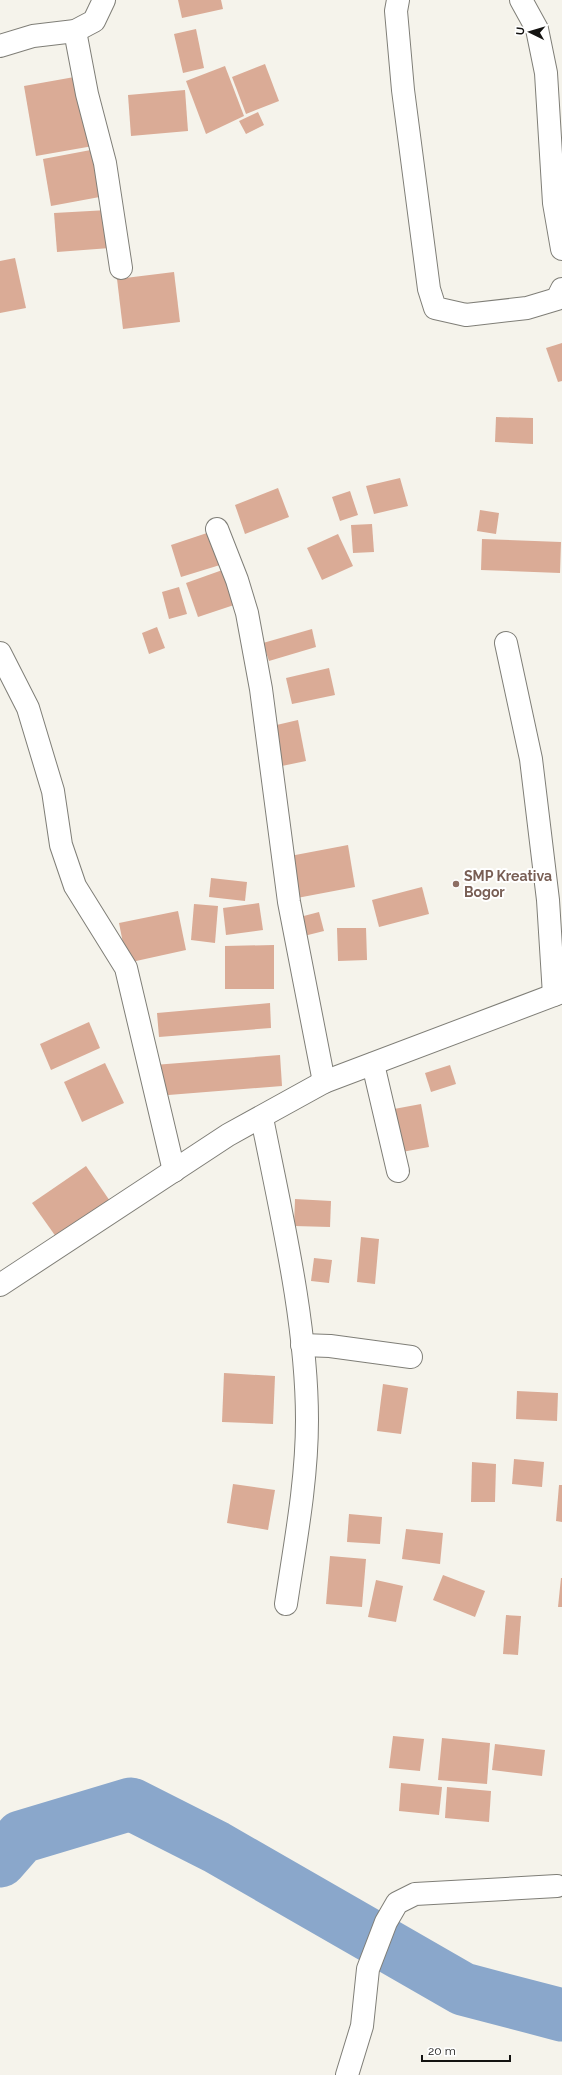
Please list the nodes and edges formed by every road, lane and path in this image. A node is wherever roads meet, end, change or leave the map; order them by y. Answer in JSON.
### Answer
{"nodes":[{"id":1,"x":104,"y":0,"type":"edge"},
{"id":2,"x":398,"y":0,"type":"edge"},
{"id":3,"x":521,"y":0,"type":"edge"},
{"id":4,"x":75,"y":31,"type":"junction"},
{"id":5,"x":0,"y":46,"type":"edge"},
{"id":6,"x":557,"y":145,"type":"edge"},
{"id":7,"x":562,"y":249,"type":"edge"},
{"id":8,"x":121,"y":268,"type":"dead end"},
{"id":9,"x":562,"y":289,"type":"edge"},
{"id":10,"x":217,"y":529,"type":"dead end"},
{"id":11,"x":506,"y":643,"type":"dead end"},
{"id":12,"x":0,"y":653,"type":"edge"},
{"id":13,"x":558,"y":994,"type":"edge"},
{"id":14,"x":373,"y":1064,"type":"junction"},
{"id":15,"x":324,"y":1082,"type":"junction"},
{"id":16,"x":262,"y":1118,"type":"junction"},
{"id":17,"x":174,"y":1171,"type":"junction"},
{"id":18,"x":398,"y":1171,"type":"dead end"},
{"id":19,"x":0,"y":1285,"type":"edge"},
{"id":20,"x":302,"y":1345,"type":"junction"},
{"id":21,"x":411,"y":1357,"type":"dead end"},
{"id":22,"x":286,"y":1604,"type":"dead end"},
{"id":23,"x":557,"y":1886,"type":"dead end"},
{"id":24,"x":347,"y":2075,"type":"edge"}],
"edges":[{"from":1,"to":4,"type":"street"},
{"from":2,"to":9,"type":"street"},
{"from":3,"to":6,"type":"street"},
{"from":4,"to":5,"type":"street"},
{"from":4,"to":8,"type":"street"},
{"from":6,"to":7,"type":"street"},
{"from":10,"to":15,"type":"street"},
{"from":11,"to":13,"type":"street"},
{"from":12,"to":17,"type":"street"},
{"from":13,"to":14,"type":"street"},
{"from":14,"to":15,"type":"street"},
{"from":14,"to":18,"type":"street"},
{"from":15,"to":16,"type":"street"},
{"from":16,"to":17,"type":"street"},
{"from":16,"to":20,"type":"street"},
{"from":17,"to":19,"type":"street"},
{"from":20,"to":21,"type":"street"},
{"from":20,"to":22,"type":"street"},
{"from":23,"to":24,"type":"street"}]}
